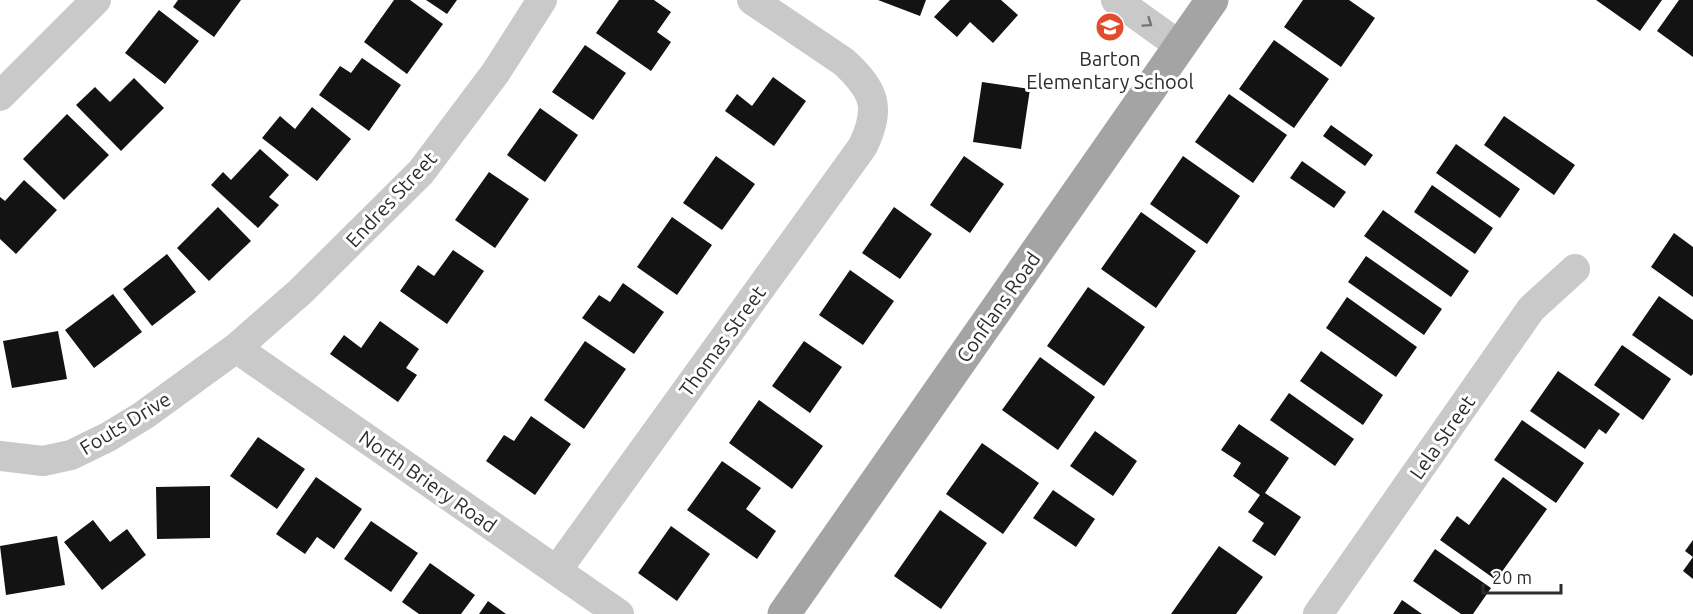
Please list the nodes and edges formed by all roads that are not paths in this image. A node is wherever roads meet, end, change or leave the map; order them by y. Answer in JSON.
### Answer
{"nodes":[{"id":1,"x":96,"y":0,"type":"edge"},
{"id":2,"x":542,"y":0,"type":"edge"},
{"id":3,"x":752,"y":0,"type":"edge"},
{"id":4,"x":1116,"y":0,"type":"edge"},
{"id":5,"x":1212,"y":0,"type":"edge"},
{"id":6,"x":1180,"y":46,"type":"junction"},
{"id":7,"x":0,"y":96,"type":"edge"},
{"id":8,"x":1575,"y":270,"type":"dead end"},
{"id":9,"x":236,"y":348,"type":"junction"},
{"id":10,"x":0,"y":456,"type":"edge"},
{"id":11,"x":556,"y":570,"type":"junction"},
{"id":12,"x":619,"y":614,"type":"edge"},
{"id":13,"x":784,"y":614,"type":"edge"},
{"id":14,"x":1318,"y":614,"type":"edge"}],
"edges":[{"from":1,"to":7,"type":"street"},
{"from":2,"to":9,"type":"street","name":"Endres Street"},
{"from":3,"to":11,"type":"street","name":"Thomas Street"},
{"from":4,"to":6,"type":"street","one_way":true},
{"from":5,"to":6,"type":"main road","name":"Conflans Road"},
{"from":6,"to":13,"type":"main road","name":"Conflans Road"},
{"from":8,"to":14,"type":"street","name":"Lela Street"},
{"from":9,"to":10,"type":"street","name":"Fouts Drive"},
{"from":9,"to":11,"type":"street","name":"North Briery Road"},
{"from":11,"to":12,"type":"street","name":"North Briery Road"}]}
